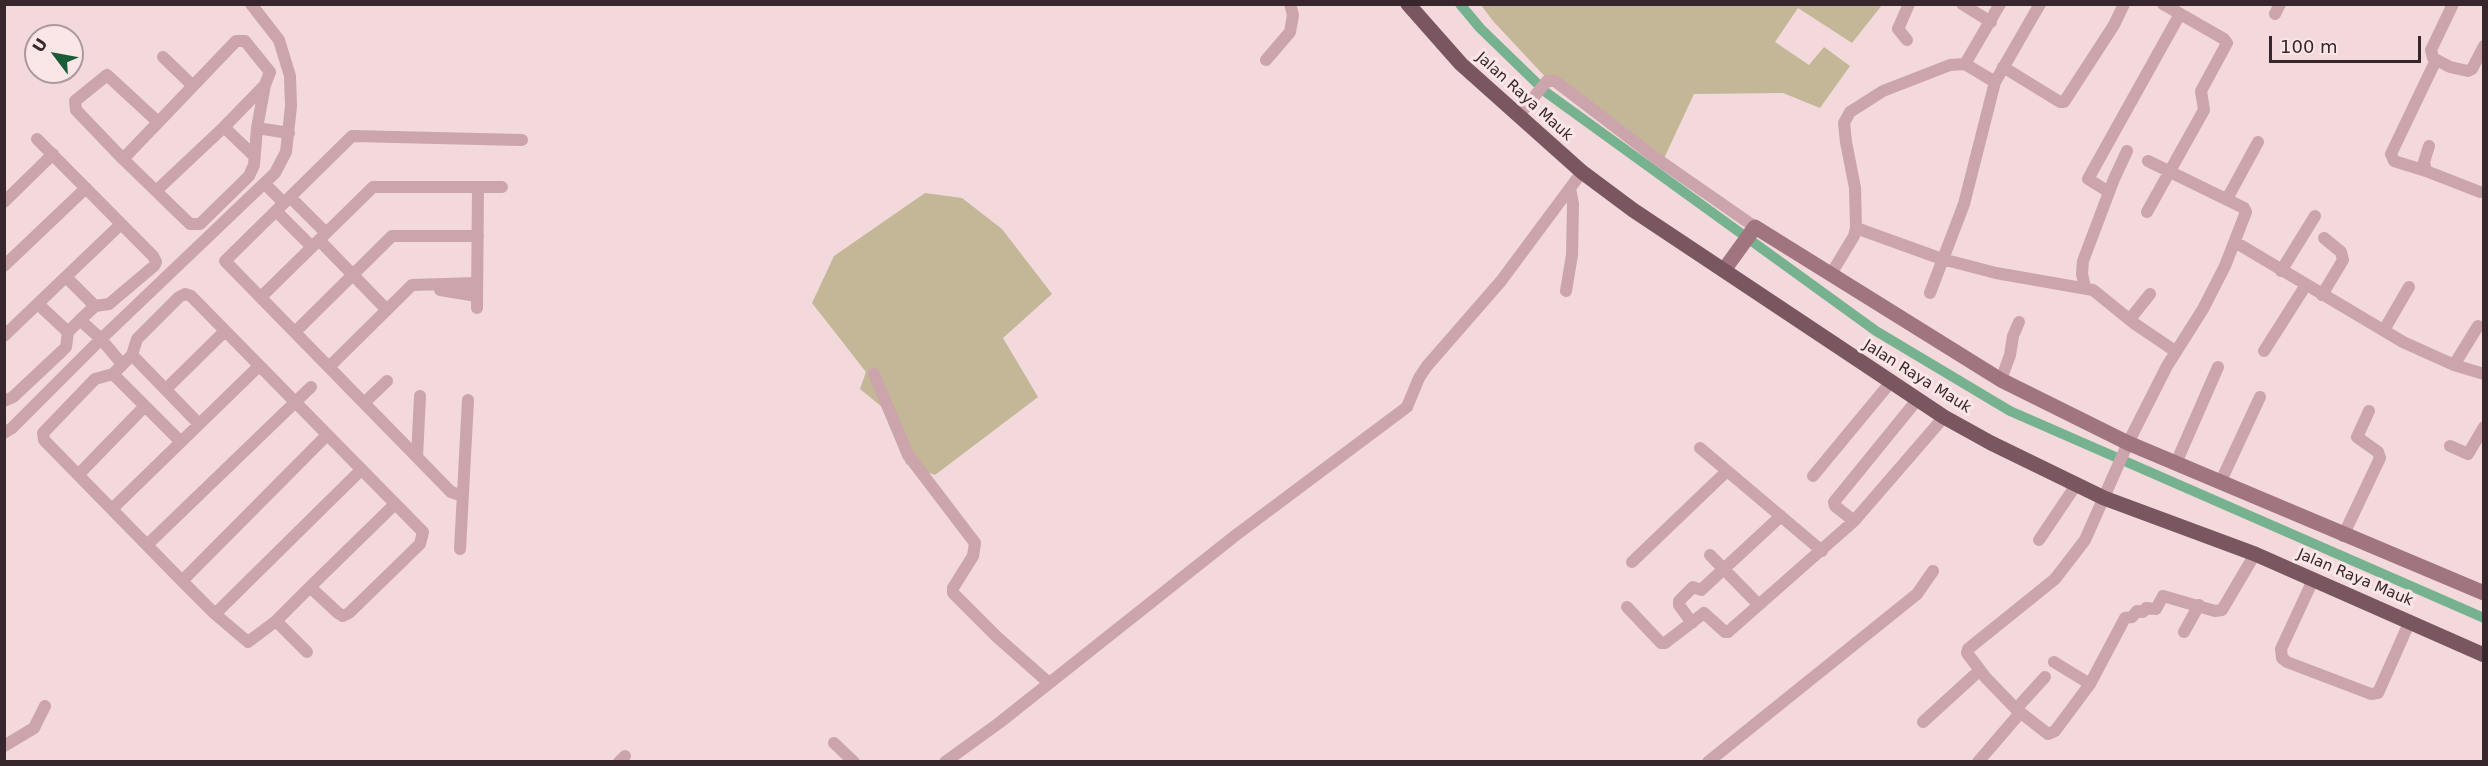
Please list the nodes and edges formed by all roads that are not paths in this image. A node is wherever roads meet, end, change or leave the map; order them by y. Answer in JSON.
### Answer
{"nodes":[{"id":1,"x":251,"y":4,"type":"edge"},
{"id":2,"x":1290,"y":4,"type":"edge"},
{"id":3,"x":1408,"y":4,"type":"edge"},
{"id":4,"x":1909,"y":4,"type":"edge"},
{"id":5,"x":1962,"y":4,"type":"edge"},
{"id":6,"x":2000,"y":4,"type":"edge"},
{"id":7,"x":2040,"y":4,"type":"edge"},
{"id":8,"x":2124,"y":4,"type":"edge"},
{"id":9,"x":2163,"y":4,"type":"edge"},
{"id":10,"x":2453,"y":4,"type":"edge"},
{"id":11,"x":2180,"y":14,"type":"junction"},
{"id":12,"x":1991,"y":22,"type":"junction"},
{"id":13,"x":1907,"y":40,"type":"dead end"},
{"id":14,"x":2484,"y":46,"type":"edge"},
{"id":15,"x":163,"y":57,"type":"dead end"},
{"id":16,"x":1266,"y":60,"type":"dead end"},
{"id":17,"x":2436,"y":60,"type":"junction"},
{"id":18,"x":1965,"y":64,"type":"junction"},
{"id":19,"x":2003,"y":67,"type":"junction"},
{"id":20,"x":1995,"y":82,"type":"junction"},
{"id":21,"x":265,"y":85,"type":"junction"},
{"id":22,"x":193,"y":86,"type":"junction"},
{"id":23,"x":1522,"y":112,"type":"junction"},
{"id":24,"x":158,"y":122,"type":"junction"},
{"id":25,"x":224,"y":127,"type":"junction"},
{"id":26,"x":257,"y":128,"type":"junction"},
{"id":27,"x":289,"y":132,"type":"junction"},
{"id":28,"x":37,"y":139,"type":"dead end"},
{"id":29,"x":522,"y":140,"type":"dead end"},
{"id":30,"x":2258,"y":142,"type":"dead end"},
{"id":31,"x":2429,"y":146,"type":"dead end"},
{"id":32,"x":2127,"y":151,"type":"dead end"},
{"id":33,"x":53,"y":154,"type":"junction"},
{"id":34,"x":254,"y":156,"type":"junction"},
{"id":35,"x":123,"y":159,"type":"junction"},
{"id":36,"x":2148,"y":161,"type":"dead end"},
{"id":37,"x":2426,"y":171,"type":"junction"},
{"id":38,"x":1582,"y":172,"type":"junction"},
{"id":39,"x":2171,"y":172,"type":"junction"},
{"id":40,"x":265,"y":184,"type":"junction"},
{"id":41,"x":478,"y":187,"type":"junction"},
{"id":42,"x":502,"y":187,"type":"dead end"},
{"id":43,"x":86,"y":188,"type":"junction"},
{"id":44,"x":1570,"y":189,"type":"junction"},
{"id":45,"x":2482,"y":189,"type":"edge"},
{"id":46,"x":156,"y":191,"type":"junction"},
{"id":47,"x":2109,"y":192,"type":"junction"},
{"id":48,"x":2227,"y":199,"type":"junction"},
{"id":49,"x":4,"y":202,"type":"edge"},
{"id":50,"x":283,"y":203,"type":"junction"},
{"id":51,"x":2147,"y":212,"type":"dead end"},
{"id":52,"x":2315,"y":216,"type":"dead end"},
{"id":53,"x":121,"y":224,"type":"junction"},
{"id":54,"x":1856,"y":228,"type":"junction"},
{"id":55,"x":1752,"y":230,"type":"junction"},
{"id":56,"x":478,"y":236,"type":"junction"},
{"id":57,"x":2324,"y":238,"type":"dead end"},
{"id":58,"x":319,"y":240,"type":"junction"},
{"id":59,"x":2235,"y":242,"type":"junction"},
{"id":60,"x":1942,"y":259,"type":"junction"},
{"id":61,"x":4,"y":266,"type":"edge"},
{"id":62,"x":1727,"y":266,"type":"junction"},
{"id":63,"x":2281,"y":271,"type":"junction"},
{"id":64,"x":353,"y":274,"type":"junction"},
{"id":65,"x":1832,"y":274,"type":"junction"},
{"id":66,"x":66,"y":277,"type":"junction"},
{"id":67,"x":477,"y":283,"type":"junction"},
{"id":68,"x":412,"y":285,"type":"junction"},
{"id":69,"x":2306,"y":285,"type":"junction"},
{"id":70,"x":2409,"y":286,"type":"dead end"},
{"id":71,"x":2085,"y":287,"type":"junction"},
{"id":72,"x":1566,"y":291,"type":"dead end"},
{"id":73,"x":1930,"y":293,"type":"dead end"},
{"id":74,"x":2150,"y":294,"type":"dead end"},
{"id":75,"x":2322,"y":295,"type":"junction"},
{"id":76,"x":261,"y":297,"type":"junction"},
{"id":77,"x":38,"y":303,"type":"junction"},
{"id":78,"x":95,"y":306,"type":"junction"},
{"id":79,"x":387,"y":310,"type":"junction"},
{"id":80,"x":2130,"y":319,"type":"junction"},
{"id":81,"x":80,"y":320,"type":"junction"},
{"id":82,"x":2019,"y":322,"type":"dead end"},
{"id":83,"x":2478,"y":326,"type":"dead end"},
{"id":84,"x":2384,"y":330,"type":"junction"},
{"id":85,"x":225,"y":331,"type":"junction"},
{"id":86,"x":68,"y":332,"type":"junction"},
{"id":87,"x":295,"y":332,"type":"junction"},
{"id":88,"x":4,"y":336,"type":"edge"},
{"id":89,"x":101,"y":339,"type":"junction"},
{"id":90,"x":2175,"y":351,"type":"junction"},
{"id":91,"x":2264,"y":351,"type":"dead end"},
{"id":92,"x":132,"y":355,"type":"junction"},
{"id":93,"x":122,"y":364,"type":"junction"},
{"id":94,"x":2454,"y":365,"type":"junction"},
{"id":95,"x":259,"y":366,"type":"junction"},
{"id":96,"x":329,"y":367,"type":"junction"},
{"id":97,"x":2218,"y":367,"type":"dead end"},
{"id":98,"x":113,"y":374,"type":"junction"},
{"id":99,"x":874,"y":374,"type":"dead end"},
{"id":100,"x":2484,"y":374,"type":"edge"},
{"id":101,"x":2001,"y":380,"type":"junction"},
{"id":102,"x":387,"y":381,"type":"dead end"},
{"id":103,"x":1890,"y":383,"type":"junction"},
{"id":104,"x":311,"y":387,"type":"dead end"},
{"id":105,"x":166,"y":389,"type":"junction"},
{"id":106,"x":420,"y":396,"type":"dead end"},
{"id":107,"x":2260,"y":397,"type":"dead end"},
{"id":108,"x":468,"y":400,"type":"dead end"},
{"id":109,"x":1917,"y":400,"type":"junction"},
{"id":110,"x":4,"y":401,"type":"edge"},
{"id":111,"x":295,"y":402,"type":"junction"},
{"id":112,"x":364,"y":403,"type":"junction"},
{"id":113,"x":145,"y":406,"type":"junction"},
{"id":114,"x":2369,"y":411,"type":"dead end"},
{"id":115,"x":1944,"y":417,"type":"junction"},
{"id":116,"x":199,"y":424,"type":"junction"},
{"id":117,"x":2484,"y":427,"type":"edge"},
{"id":118,"x":4,"y":433,"type":"edge"},
{"id":119,"x":327,"y":435,"type":"junction"},
{"id":120,"x":181,"y":442,"type":"junction"},
{"id":121,"x":2127,"y":446,"type":"junction"},
{"id":122,"x":2450,"y":446,"type":"dead end"},
{"id":123,"x":1700,"y":448,"type":"dead end"},
{"id":124,"x":417,"y":457,"type":"junction"},
{"id":125,"x":2176,"y":464,"type":"junction"},
{"id":126,"x":361,"y":470,"type":"junction"},
{"id":127,"x":1727,"y":471,"type":"junction"},
{"id":128,"x":79,"y":474,"type":"junction"},
{"id":129,"x":1813,"y":476,"type":"dead end"},
{"id":130,"x":2220,"y":483,"type":"junction"},
{"id":131,"x":2076,"y":485,"type":"junction"},
{"id":132,"x":2106,"y":493,"type":"junction"},
{"id":133,"x":463,"y":496,"type":"junction"},
{"id":134,"x":395,"y":504,"type":"junction"},
{"id":135,"x":113,"y":508,"type":"junction"},
{"id":136,"x":1781,"y":516,"type":"junction"},
{"id":137,"x":1854,"y":521,"type":"junction"},
{"id":138,"x":2343,"y":536,"type":"junction"},
{"id":139,"x":2038,"y":540,"type":"dead end"},
{"id":140,"x":147,"y":544,"type":"junction"},
{"id":141,"x":460,"y":549,"type":"dead end"},
{"id":142,"x":1822,"y":551,"type":"junction"},
{"id":143,"x":2255,"y":554,"type":"junction"},
{"id":144,"x":1710,"y":555,"type":"dead end"},
{"id":145,"x":1632,"y":562,"type":"dead end"},
{"id":146,"x":1724,"y":569,"type":"junction"},
{"id":147,"x":1933,"y":571,"type":"dead end"},
{"id":148,"x":2313,"y":580,"type":"junction"},
{"id":149,"x":182,"y":581,"type":"junction"},
{"id":150,"x":310,"y":587,"type":"junction"},
{"id":151,"x":2484,"y":594,"type":"edge"},
{"id":152,"x":1759,"y":605,"type":"junction"},
{"id":153,"x":2199,"y":605,"type":"junction"},
{"id":154,"x":1627,"y":607,"type":"dead end"},
{"id":155,"x":215,"y":614,"type":"junction"},
{"id":156,"x":276,"y":621,"type":"junction"},
{"id":157,"x":2410,"y":621,"type":"junction"},
{"id":158,"x":1692,"y":623,"type":"junction"},
{"id":159,"x":2184,"y":632,"type":"dead end"},
{"id":160,"x":307,"y":652,"type":"dead end"},
{"id":161,"x":2484,"y":655,"type":"edge"},
{"id":162,"x":2054,"y":662,"type":"dead end"},
{"id":163,"x":1980,"y":670,"type":"junction"},
{"id":164,"x":2045,"y":677,"type":"dead end"},
{"id":165,"x":1049,"y":683,"type":"junction"},
{"id":166,"x":2090,"y":684,"type":"junction"},
{"id":167,"x":45,"y":706,"type":"dead end"},
{"id":168,"x":2018,"y":711,"type":"junction"},
{"id":169,"x":1923,"y":722,"type":"dead end"},
{"id":170,"x":834,"y":743,"type":"dead end"},
{"id":171,"x":4,"y":746,"type":"edge"},
{"id":172,"x":855,"y":762,"type":"edge"},
{"id":173,"x":945,"y":762,"type":"edge"},
{"id":174,"x":1708,"y":762,"type":"edge"},
{"id":175,"x":1978,"y":762,"type":"edge"}],
"edges":[{"from":1,"to":27,"type":"street"},
{"from":2,"to":16,"type":"street"},
{"from":3,"to":23,"type":"main road","name":"Jalan Raya Mauk"},
{"from":4,"to":13,"type":"street"},
{"from":5,"to":12,"type":"street"},
{"from":6,"to":12,"type":"street"},
{"from":7,"to":19,"type":"street"},
{"from":8,"to":19,"type":"street"},
{"from":9,"to":11,"type":"street"},
{"from":10,"to":17,"type":"street"},
{"from":11,"to":39,"type":"street"},
{"from":11,"to":47,"type":"street"},
{"from":12,"to":18,"type":"street"},
{"from":14,"to":17,"type":"street"},
{"from":15,"to":22,"type":"street"},
{"from":17,"to":37,"type":"street"},
{"from":18,"to":20,"type":"street"},
{"from":18,"to":54,"type":"street"},
{"from":19,"to":20,"type":"street"},
{"from":20,"to":60,"type":"street"},
{"from":21,"to":22,"type":"street"},
{"from":21,"to":25,"type":"street"},
{"from":21,"to":26,"type":"street"},
{"from":22,"to":24,"type":"street"},
{"from":23,"to":38,"type":"main road","name":"Jalan Raya Mauk"},
{"from":23,"to":55,"type":"street"},
{"from":24,"to":35,"type":"street"},
{"from":24,"to":35,"type":"street"},
{"from":25,"to":34,"type":"street"},
{"from":25,"to":46,"type":"street"},
{"from":26,"to":27,"type":"street"},
{"from":26,"to":34,"type":"street"},
{"from":27,"to":40,"type":"street"},
{"from":28,"to":33,"type":"street"},
{"from":29,"to":50,"type":"street"},
{"from":30,"to":48,"type":"street"},
{"from":31,"to":37,"type":"street"},
{"from":32,"to":47,"type":"street"},
{"from":33,"to":43,"type":"street"},
{"from":33,"to":49,"type":"street"},
{"from":34,"to":46,"type":"street"},
{"from":35,"to":46,"type":"street"},
{"from":36,"to":39,"type":"street"},
{"from":37,"to":45,"type":"street"},
{"from":38,"to":44,"type":"street"},
{"from":38,"to":62,"type":"main road","name":"Jalan Raya Mauk"},
{"from":39,"to":48,"type":"street"},
{"from":39,"to":51,"type":"street"},
{"from":40,"to":50,"type":"street"},
{"from":40,"to":89,"type":"street"},
{"from":41,"to":42,"type":"street"},
{"from":41,"to":56,"type":"street"},
{"from":41,"to":58,"type":"street"},
{"from":43,"to":53,"type":"street"},
{"from":43,"to":61,"type":"street"},
{"from":44,"to":72,"type":"street"},
{"from":44,"to":165,"type":"street"},
{"from":47,"to":71,"type":"street"},
{"from":48,"to":59,"type":"street"},
{"from":50,"to":58,"type":"street"},
{"from":50,"to":58,"type":"street"},
{"from":50,"to":76,"type":"street"},
{"from":52,"to":63,"type":"street"},
{"from":53,"to":66,"type":"street"},
{"from":53,"to":78,"type":"street"},
{"from":54,"to":60,"type":"street"},
{"from":54,"to":65,"type":"street"},
{"from":55,"to":62,"type":"street"},
{"from":55,"to":65,"type":"street"},
{"from":56,"to":64,"type":"street"},
{"from":56,"to":67,"type":"street"},
{"from":57,"to":75,"type":"street"},
{"from":58,"to":64,"type":"street"},
{"from":58,"to":76,"type":"street"},
{"from":59,"to":63,"type":"street"},
{"from":59,"to":90,"type":"street"},
{"from":60,"to":71,"type":"street"},
{"from":60,"to":73,"type":"street"},
{"from":62,"to":103,"type":"main road","name":"Jalan Raya Mauk"},
{"from":63,"to":69,"type":"street"},
{"from":64,"to":79,"type":"street"},
{"from":64,"to":87,"type":"street"},
{"from":65,"to":101,"type":"street"},
{"from":66,"to":77,"type":"street"},
{"from":66,"to":78,"type":"street"},
{"from":67,"to":68,"type":"street"},
{"from":67,"to":68,"type":"street"},
{"from":68,"to":79,"type":"street"},
{"from":69,"to":75,"type":"street"},
{"from":69,"to":91,"type":"street"},
{"from":70,"to":84,"type":"street"},
{"from":71,"to":80,"type":"street"},
{"from":74,"to":80,"type":"street"},
{"from":75,"to":84,"type":"street"},
{"from":76,"to":87,"type":"street"},
{"from":77,"to":86,"type":"street"},
{"from":77,"to":88,"type":"street"},
{"from":78,"to":81,"type":"street"},
{"from":79,"to":96,"type":"street"},
{"from":80,"to":90,"type":"street"},
{"from":81,"to":86,"type":"street"},
{"from":81,"to":89,"type":"street"},
{"from":82,"to":101,"type":"street"},
{"from":83,"to":94,"type":"street"},
{"from":84,"to":94,"type":"street"},
{"from":85,"to":92,"type":"street"},
{"from":85,"to":95,"type":"street"},
{"from":85,"to":105,"type":"street"},
{"from":86,"to":110,"type":"street"},
{"from":87,"to":96,"type":"street"},
{"from":89,"to":93,"type":"street"},
{"from":89,"to":118,"type":"street"},
{"from":90,"to":121,"type":"street"},
{"from":92,"to":93,"type":"street"},
{"from":92,"to":105,"type":"street"},
{"from":93,"to":98,"type":"street"},
{"from":94,"to":100,"type":"street"},
{"from":95,"to":111,"type":"street"},
{"from":95,"to":116,"type":"street"},
{"from":96,"to":112,"type":"street"},
{"from":97,"to":125,"type":"street"},
{"from":98,"to":113,"type":"street"},
{"from":98,"to":128,"type":"street"},
{"from":99,"to":165,"type":"street"},
{"from":101,"to":121,"type":"street"},
{"from":102,"to":112,"type":"street"},
{"from":103,"to":109,"type":"main road","name":"Jalan Raya Mauk"},
{"from":103,"to":129,"type":"street"},
{"from":104,"to":111,"type":"street"},
{"from":105,"to":116,"type":"street"},
{"from":106,"to":124,"type":"street"},
{"from":107,"to":130,"type":"street"},
{"from":108,"to":133,"type":"street"},
{"from":109,"to":115,"type":"main road","name":"Jalan Raya Mauk"},
{"from":109,"to":137,"type":"street"},
{"from":111,"to":119,"type":"street"},
{"from":111,"to":140,"type":"street"},
{"from":112,"to":124,"type":"street"},
{"from":113,"to":120,"type":"street"},
{"from":113,"to":128,"type":"street"},
{"from":114,"to":138,"type":"street"},
{"from":115,"to":131,"type":"main road","name":"Jalan Raya Mauk"},
{"from":115,"to":137,"type":"street"},
{"from":116,"to":120,"type":"street"},
{"from":117,"to":122,"type":"street"},
{"from":119,"to":126,"type":"street"},
{"from":119,"to":149,"type":"street"},
{"from":120,"to":135,"type":"street"},
{"from":121,"to":125,"type":"street"},
{"from":121,"to":132,"type":"street"},
{"from":123,"to":127,"type":"street"},
{"from":124,"to":133,"type":"street"},
{"from":125,"to":130,"type":"street"},
{"from":126,"to":134,"type":"street"},
{"from":126,"to":155,"type":"street"},
{"from":127,"to":136,"type":"street"},
{"from":127,"to":145,"type":"street"},
{"from":128,"to":135,"type":"street"},
{"from":130,"to":138,"type":"street"},
{"from":131,"to":132,"type":"main road","name":"Jalan Raya Mauk"},
{"from":131,"to":139,"type":"street"},
{"from":132,"to":143,"type":"main road","name":"Jalan Raya Mauk"},
{"from":132,"to":163,"type":"street"},
{"from":133,"to":141,"type":"street"},
{"from":134,"to":150,"type":"street"},
{"from":134,"to":150,"type":"street"},
{"from":135,"to":140,"type":"street"},
{"from":136,"to":142,"type":"street"},
{"from":136,"to":146,"type":"street"},
{"from":137,"to":142,"type":"street"},
{"from":138,"to":151,"type":"street"},
{"from":140,"to":149,"type":"street"},
{"from":142,"to":152,"type":"street"},
{"from":143,"to":148,"type":"main road","name":"Jalan Raya Mauk"},
{"from":143,"to":153,"type":"street"},
{"from":144,"to":146,"type":"street"},
{"from":146,"to":152,"type":"street"},
{"from":146,"to":158,"type":"street"},
{"from":147,"to":174,"type":"street"},
{"from":148,"to":157,"type":"main road","name":"Jalan Raya Mauk"},
{"from":148,"to":157,"type":"street"},
{"from":149,"to":155,"type":"street"},
{"from":150,"to":156,"type":"street"},
{"from":152,"to":158,"type":"street"},
{"from":153,"to":159,"type":"street"},
{"from":153,"to":166,"type":"street"},
{"from":154,"to":158,"type":"street"},
{"from":155,"to":156,"type":"street"},
{"from":156,"to":160,"type":"street"},
{"from":157,"to":161,"type":"main road","name":"Jalan Raya Mauk"},
{"from":162,"to":166,"type":"street"},
{"from":163,"to":168,"type":"street"},
{"from":163,"to":169,"type":"street"},
{"from":164,"to":168,"type":"street"},
{"from":165,"to":173,"type":"street"},
{"from":166,"to":168,"type":"street"},
{"from":167,"to":171,"type":"street"},
{"from":168,"to":175,"type":"street"},
{"from":170,"to":172,"type":"street"}]}
